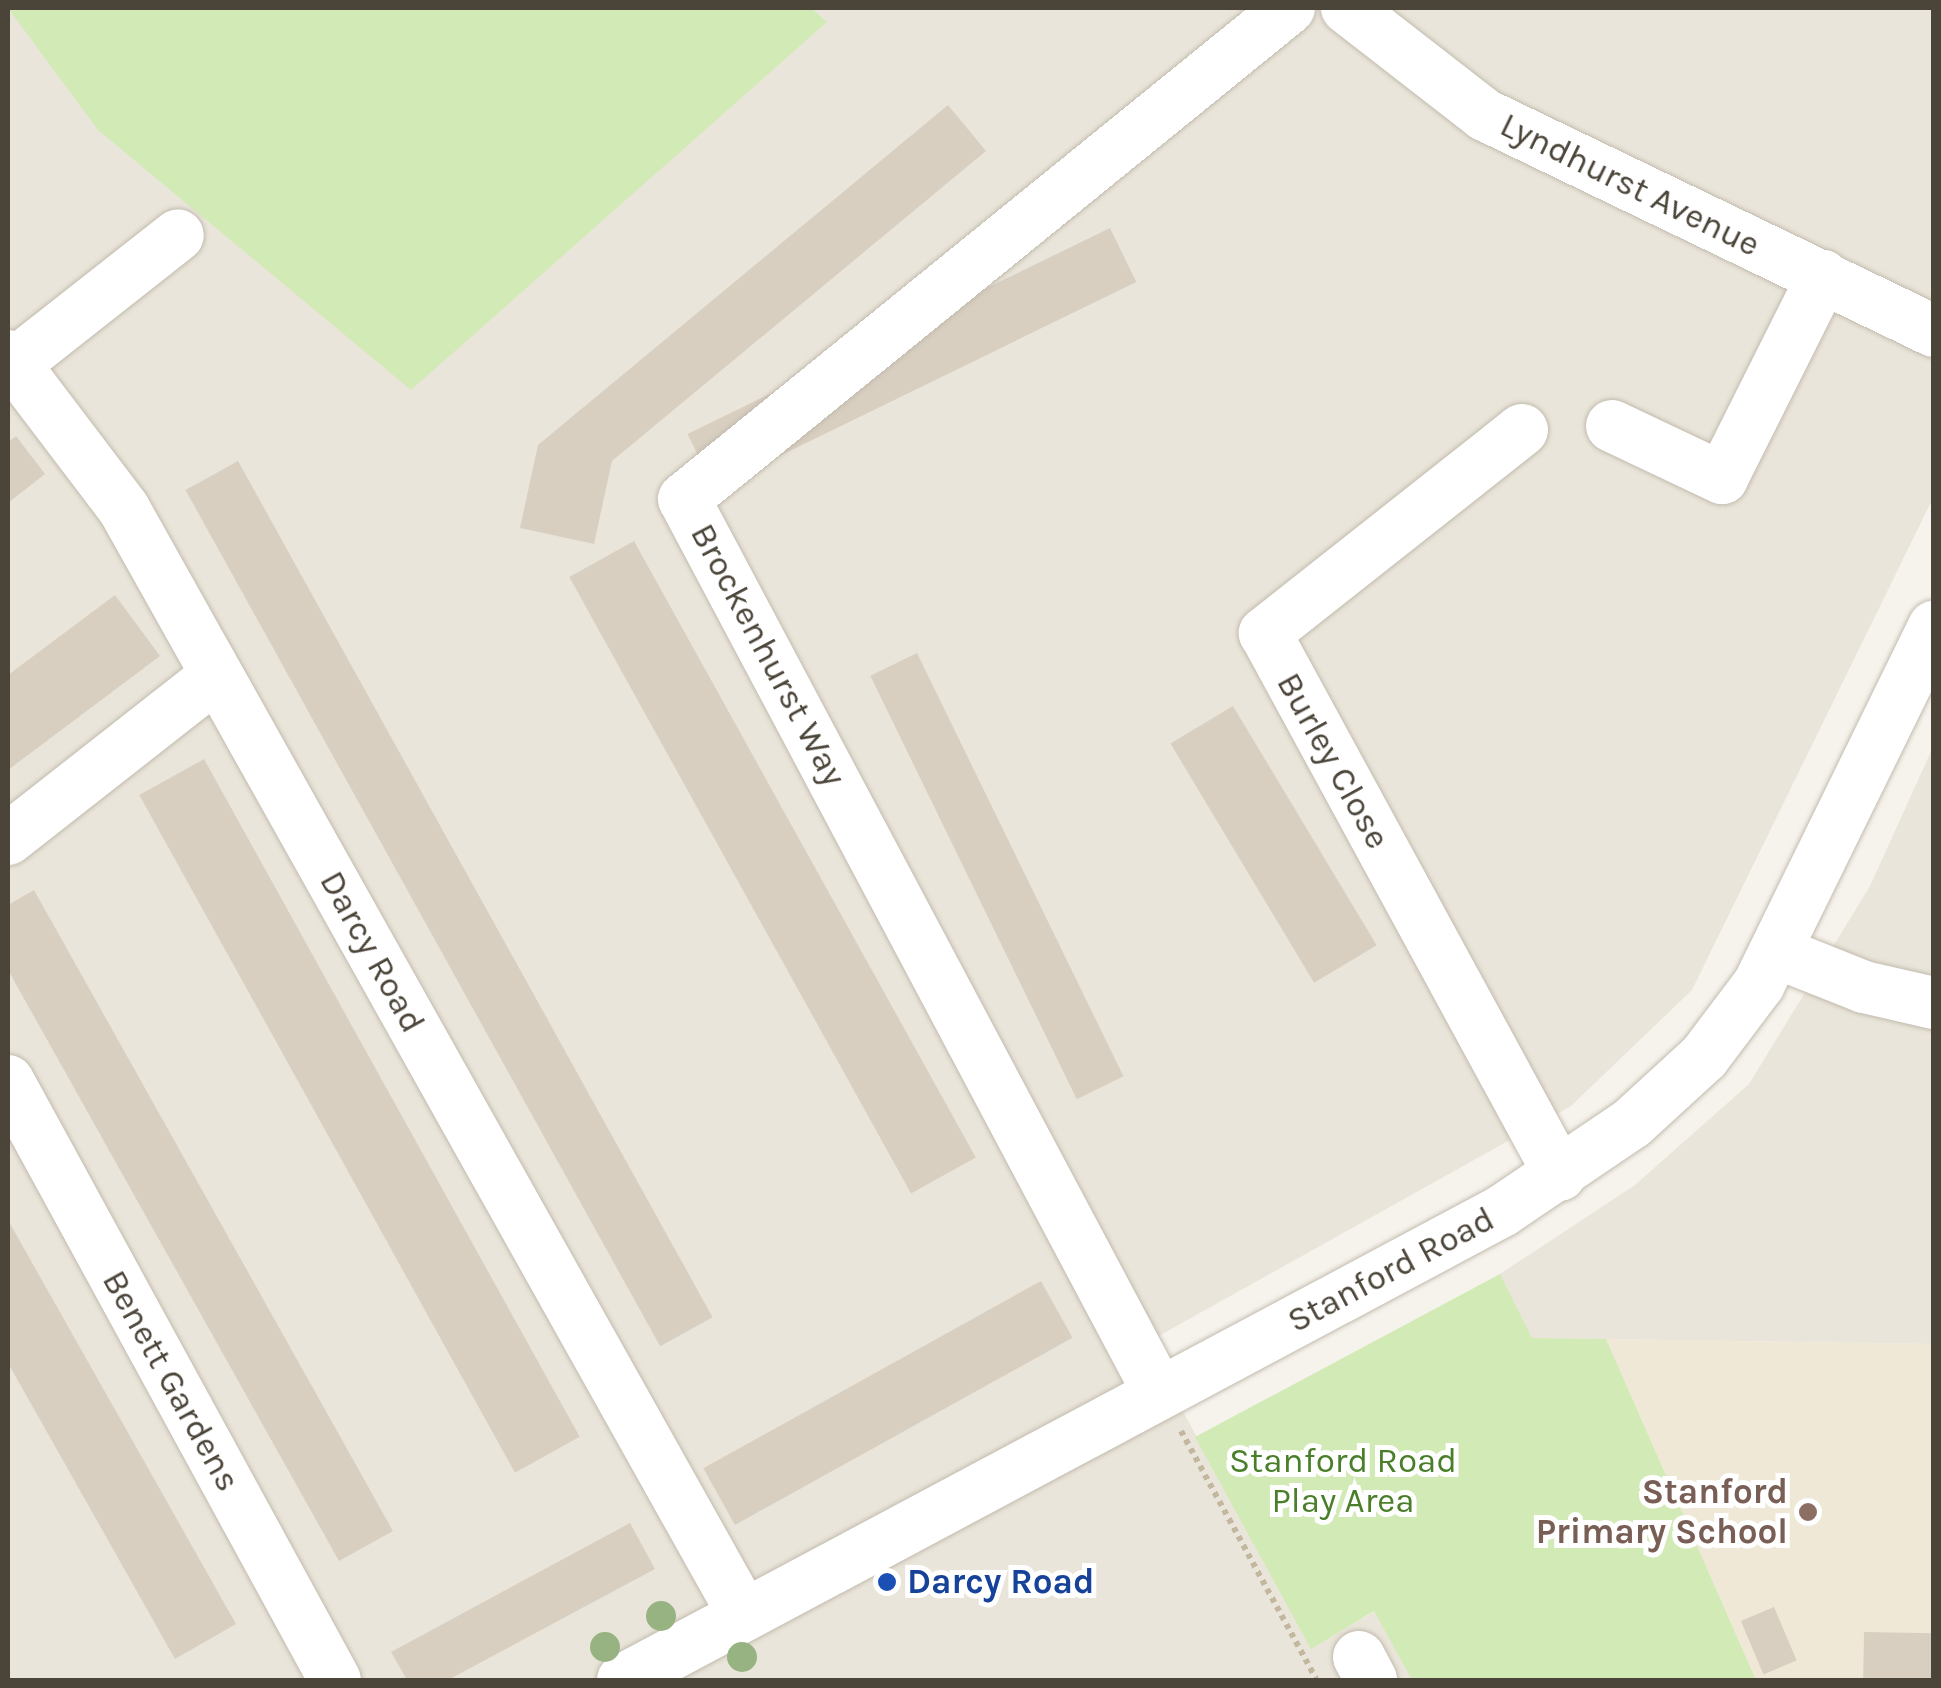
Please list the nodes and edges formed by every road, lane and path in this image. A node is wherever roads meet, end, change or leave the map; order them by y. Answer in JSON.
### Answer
{"nodes":[{"id":1,"x":1289,"y":8,"type":"edge"},
{"id":2,"x":1347,"y":8,"type":"edge"},
{"id":3,"x":178,"y":235,"type":"dead end"},
{"id":4,"x":1823,"y":276,"type":"junction"},
{"id":5,"x":1934,"y":332,"type":"edge"},
{"id":6,"x":10,"y":363,"type":"edge"},
{"id":7,"x":1612,"y":426,"type":"dead end"},
{"id":8,"x":1522,"y":430,"type":"dead end"},
{"id":9,"x":1934,"y":626,"type":"edge"},
{"id":10,"x":216,"y":676,"type":"junction"},
{"id":11,"x":8,"y":839,"type":"edge"},
{"id":12,"x":1776,"y":952,"type":"junction"},
{"id":13,"x":1934,"y":1003,"type":"edge"},
{"id":14,"x":8,"y":1082,"type":"edge"},
{"id":15,"x":1560,"y":1176,"type":"junction"},
{"id":16,"x":1159,"y":1393,"type":"junction"},
{"id":17,"x":744,"y":1616,"type":"junction"},
{"id":18,"x":1349,"y":1673,"type":"edge"},
{"id":19,"x":335,"y":1680,"type":"edge"},
{"id":20,"x":623,"y":1680,"type":"edge"}],
"edges":[{"from":1,"to":16,"type":"street","name":"Brockenhurst Way"},
{"from":2,"to":4,"type":"street","name":"Lyndhurst Avenue"},
{"from":3,"to":6,"type":"street"},
{"from":4,"to":5,"type":"street","name":"Lyndhurst Avenue"},
{"from":4,"to":7,"type":"street"},
{"from":6,"to":10,"type":"street","name":"Darcy Road"},
{"from":8,"to":15,"type":"street","name":"Burley Close"},
{"from":9,"to":12,"type":"street","name":"Stanford Road"},
{"from":10,"to":11,"type":"street"},
{"from":10,"to":17,"type":"street","name":"Darcy Road"},
{"from":12,"to":13,"type":"street"},
{"from":12,"to":15,"type":"street","name":"Stanford Road"},
{"from":14,"to":19,"type":"street","name":"Benett Gardens"},
{"from":15,"to":16,"type":"street","name":"Stanford Road"},
{"from":16,"to":17,"type":"street","name":"Stanford Road"},
{"from":16,"to":18,"type":"path"},
{"from":17,"to":20,"type":"street","name":"Stanford Road"}]}
